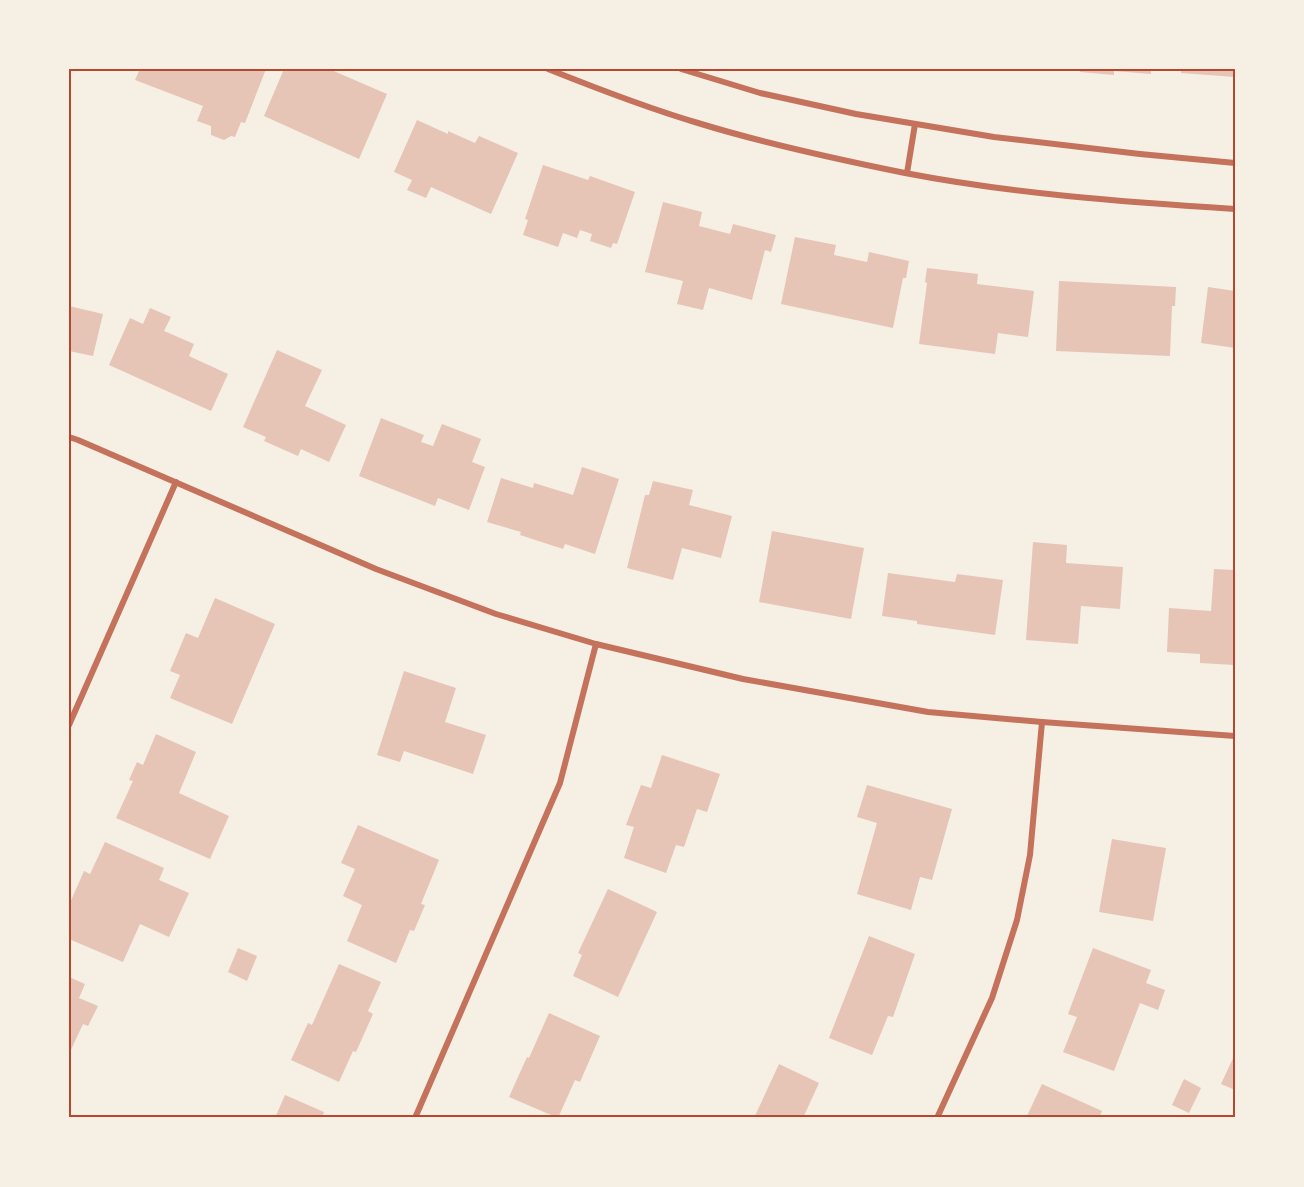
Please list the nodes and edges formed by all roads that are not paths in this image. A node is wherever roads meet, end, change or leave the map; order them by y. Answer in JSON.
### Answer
{"nodes":[{"id":1,"x":548,"y":69,"type":"edge"},
{"id":2,"x":681,"y":69,"type":"edge"},
{"id":3,"x":915,"y":124,"type":"junction"},
{"id":4,"x":1235,"y":163,"type":"edge"},
{"id":5,"x":907,"y":173,"type":"junction"},
{"id":6,"x":1235,"y":209,"type":"edge"},
{"id":7,"x":69,"y":437,"type":"edge"},
{"id":8,"x":176,"y":482,"type":"junction"},
{"id":9,"x":596,"y":644,"type":"junction"},
{"id":10,"x":1042,"y":722,"type":"junction"},
{"id":11,"x":69,"y":725,"type":"edge"},
{"id":12,"x":1235,"y":736,"type":"edge"},
{"id":13,"x":415,"y":1118,"type":"edge"},
{"id":14,"x":937,"y":1118,"type":"edge"}],
"edges":[{"from":1,"to":5,"type":"street"},
{"from":2,"to":3,"type":"street"},
{"from":3,"to":4,"type":"street"},
{"from":3,"to":5,"type":"street"},
{"from":5,"to":6,"type":"street"},
{"from":7,"to":8,"type":"street"},
{"from":8,"to":9,"type":"street"},
{"from":8,"to":11,"type":"street"},
{"from":9,"to":10,"type":"street"},
{"from":9,"to":13,"type":"street"},
{"from":10,"to":12,"type":"street"},
{"from":10,"to":14,"type":"street"}]}
